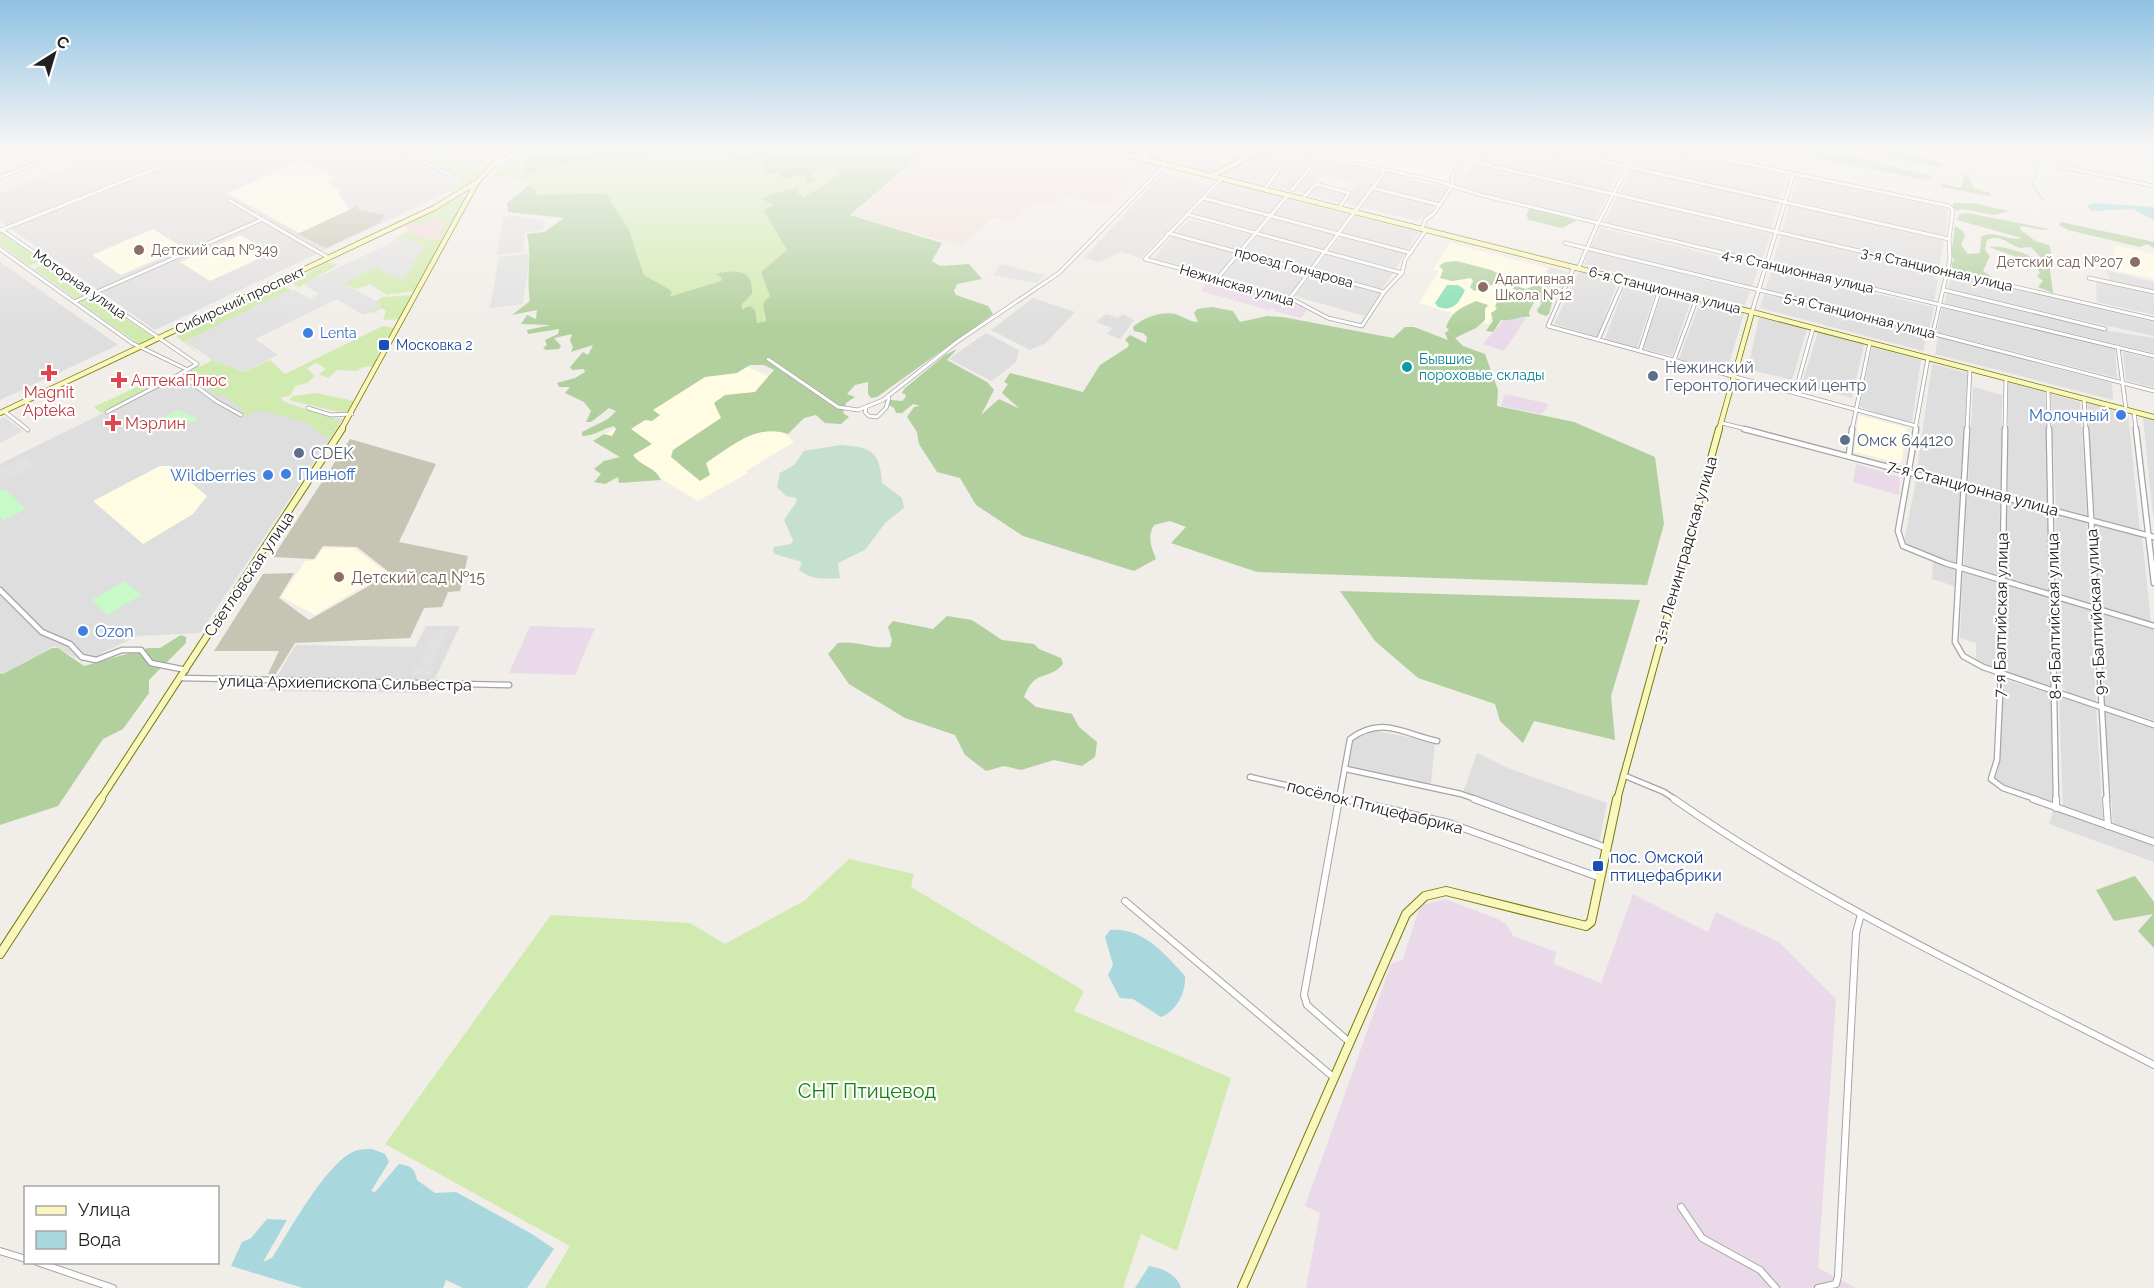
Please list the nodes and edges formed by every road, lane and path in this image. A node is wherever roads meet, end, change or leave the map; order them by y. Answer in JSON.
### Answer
{"nodes":[{"id":1,"x":54,"y":209,"type":"edge"},
{"id":2,"x":245,"y":209,"type":"edge"},
{"id":3,"x":432,"y":209,"type":"edge"},
{"id":4,"x":462,"y":209,"type":"edge"},
{"id":5,"x":1122,"y":209,"type":"edge"},
{"id":6,"x":1191,"y":209,"type":"edge"},
{"id":7,"x":1247,"y":209,"type":"edge"},
{"id":8,"x":1276,"y":209,"type":"edge"},
{"id":9,"x":1343,"y":209,"type":"edge"},
{"id":10,"x":1357,"y":209,"type":"edge"},
{"id":11,"x":1436,"y":209,"type":"edge"},
{"id":12,"x":1543,"y":209,"type":"edge"},
{"id":13,"x":1606,"y":209,"type":"edge"},
{"id":14,"x":1679,"y":209,"type":"edge"},
{"id":15,"x":1783,"y":209,"type":"edge"},
{"id":16,"x":1816,"y":209,"type":"edge"},
{"id":17,"x":1952,"y":209,"type":"edge"},
{"id":18,"x":1355,"y":212,"type":"junction"},
{"id":19,"x":1186,"y":214,"type":"junction"},
{"id":20,"x":1271,"y":215,"type":"junction"},
{"id":21,"x":263,"y":219,"type":"junction"},
{"id":22,"x":1598,"y":223,"type":"junction"},
{"id":23,"x":1,"y":230,"type":"edge"},
{"id":24,"x":1424,"y":230,"type":"junction"},
{"id":25,"x":1777,"y":232,"type":"junction"},
{"id":26,"x":1168,"y":233,"type":"junction"},
{"id":27,"x":1339,"y":233,"type":"junction"},
{"id":28,"x":1256,"y":234,"type":"junction"},
{"id":29,"x":1949,"y":239,"type":"junction"},
{"id":30,"x":1565,"y":243,"type":"dead end"},
{"id":31,"x":1587,"y":248,"type":"junction"},
{"id":32,"x":0,"y":249,"type":"edge"},
{"id":33,"x":1240,"y":253,"type":"junction"},
{"id":34,"x":1325,"y":253,"type":"junction"},
{"id":35,"x":1411,"y":253,"type":"junction"},
{"id":36,"x":329,"y":258,"type":"junction"},
{"id":37,"x":1768,"y":264,"type":"junction"},
{"id":38,"x":1576,"y":268,"type":"junction"},
{"id":39,"x":1311,"y":272,"type":"junction"},
{"id":40,"x":1947,"y":272,"type":"junction"},
{"id":41,"x":1402,"y":273,"type":"junction"},
{"id":42,"x":2089,"y":278,"type":"dead end"},
{"id":43,"x":1216,"y":280,"type":"junction"},
{"id":44,"x":1624,"y":280,"type":"junction"},
{"id":45,"x":1660,"y":289,"type":"junction"},
{"id":46,"x":1944,"y":290,"type":"junction"},
{"id":47,"x":1760,"y":291,"type":"junction"},
{"id":48,"x":1384,"y":292,"type":"junction"},
{"id":49,"x":2154,"y":292,"type":"edge"},
{"id":50,"x":93,"y":293,"type":"junction"},
{"id":51,"x":1290,"y":298,"type":"junction"},
{"id":52,"x":1697,"y":298,"type":"junction"},
{"id":53,"x":74,"y":302,"type":"junction"},
{"id":54,"x":1940,"y":305,"type":"junction"},
{"id":55,"x":1752,"y":312,"type":"junction"},
{"id":56,"x":2154,"y":319,"type":"edge"},
{"id":57,"x":1813,"y":328,"type":"junction"},
{"id":58,"x":2105,"y":329,"type":"dead end"},
{"id":59,"x":1933,"y":333,"type":"junction"},
{"id":60,"x":160,"y":338,"type":"junction"},
{"id":61,"x":1598,"y":340,"type":"junction"},
{"id":62,"x":1870,"y":342,"type":"junction"},
{"id":63,"x":140,"y":347,"type":"junction"},
{"id":64,"x":2118,"y":347,"type":"junction"},
{"id":65,"x":1640,"y":351,"type":"junction"},
{"id":66,"x":2154,"y":356,"type":"edge"},
{"id":67,"x":1928,"y":358,"type":"junction"},
{"id":68,"x":768,"y":359,"type":"dead end"},
{"id":69,"x":1674,"y":360,"type":"junction"},
{"id":70,"x":186,"y":369,"type":"junction"},
{"id":71,"x":1970,"y":369,"type":"junction"},
{"id":72,"x":180,"y":374,"type":"junction"},
{"id":73,"x":1733,"y":377,"type":"junction"},
{"id":74,"x":2006,"y":378,"type":"junction"},
{"id":75,"x":2122,"y":383,"type":"junction"},
{"id":76,"x":2048,"y":389,"type":"junction"},
{"id":77,"x":2154,"y":391,"type":"edge"},
{"id":78,"x":1795,"y":393,"type":"junction"},
{"id":79,"x":890,"y":397,"type":"junction"},
{"id":80,"x":2084,"y":398,"type":"junction"},
{"id":81,"x":309,"y":408,"type":"dead end"},
{"id":82,"x":866,"y":408,"type":"junction"},
{"id":83,"x":1855,"y":410,"type":"junction"},
{"id":84,"x":2126,"y":410,"type":"junction"},
{"id":85,"x":2,"y":412,"type":"edge"},
{"id":86,"x":107,"y":412,"type":"dead end"},
{"id":87,"x":2134,"y":412,"type":"junction"},
{"id":88,"x":241,"y":414,"type":"dead end"},
{"id":89,"x":352,"y":414,"type":"junction"},
{"id":90,"x":2154,"y":417,"type":"edge"},
{"id":91,"x":1722,"y":423,"type":"junction"},
{"id":92,"x":1916,"y":426,"type":"junction"},
{"id":93,"x":28,"y":430,"type":"dead end"},
{"id":94,"x":1849,"y":455,"type":"junction"},
{"id":95,"x":1910,"y":471,"type":"junction"},
{"id":96,"x":1964,"y":485,"type":"junction"},
{"id":97,"x":2004,"y":496,"type":"junction"},
{"id":98,"x":2052,"y":509,"type":"junction"},
{"id":99,"x":2091,"y":519,"type":"junction"},
{"id":100,"x":2148,"y":536,"type":"junction"},
{"id":101,"x":2154,"y":537,"type":"edge"},
{"id":102,"x":1959,"y":567,"type":"junction"},
{"id":103,"x":2002,"y":580,"type":"junction"},
{"id":104,"x":2154,"y":583,"type":"edge"},
{"id":105,"x":0,"y":590,"type":"edge"},
{"id":106,"x":2053,"y":595,"type":"junction"},
{"id":107,"x":2097,"y":608,"type":"junction"},
{"id":108,"x":2154,"y":626,"type":"edge"},
{"id":109,"x":186,"y":670,"type":"junction"},
{"id":110,"x":2001,"y":675,"type":"junction"},
{"id":111,"x":181,"y":678,"type":"junction"},
{"id":112,"x":509,"y":685,"type":"dead end"},
{"id":113,"x":2055,"y":693,"type":"junction"},
{"id":114,"x":2101,"y":706,"type":"junction"},
{"id":115,"x":2154,"y":725,"type":"edge"},
{"id":116,"x":1437,"y":741,"type":"dead end"},
{"id":117,"x":1346,"y":769,"type":"junction"},
{"id":118,"x":1622,"y":775,"type":"junction"},
{"id":119,"x":1250,"y":777,"type":"dead end"},
{"id":120,"x":1339,"y":797,"type":"junction"},
{"id":121,"x":2056,"y":808,"type":"junction"},
{"id":122,"x":2108,"y":826,"type":"junction"},
{"id":123,"x":2154,"y":842,"type":"edge"},
{"id":124,"x":1607,"y":848,"type":"junction"},
{"id":125,"x":1601,"y":878,"type":"junction"},
{"id":126,"x":1125,"y":901,"type":"dead end"},
{"id":127,"x":1861,"y":914,"type":"junction"},
{"id":128,"x":0,"y":954,"type":"edge"},
{"id":129,"x":1347,"y":1040,"type":"junction"},
{"id":130,"x":2154,"y":1065,"type":"edge"},
{"id":131,"x":1332,"y":1076,"type":"junction"},
{"id":132,"x":1681,"y":1207,"type":"dead end"},
{"id":133,"x":0,"y":1251,"type":"edge"},
{"id":134,"x":24,"y":1258,"type":"edge"},
{"id":135,"x":40,"y":1264,"type":"edge"},
{"id":136,"x":113,"y":1288,"type":"edge"},
{"id":137,"x":1242,"y":1288,"type":"edge"},
{"id":138,"x":1776,"y":1288,"type":"edge"},
{"id":139,"x":1818,"y":1288,"type":"edge"}],
"edges":[{"from":1,"to":23,"type":"street"},
{"from":2,"to":21,"type":"street"},
{"from":3,"to":36,"type":"street","name":"Сибирский проспект"},
{"from":4,"to":89,"type":"street","name":"Светловская улица"},
{"from":5,"to":79,"type":"street"},
{"from":6,"to":19,"type":"street"},
{"from":7,"to":20,"type":"street"},
{"from":8,"to":20,"type":"street"},
{"from":9,"to":18,"type":"street","name":"6-я Станционная улица"},
{"from":10,"to":18,"type":"street"},
{"from":11,"to":24,"type":"street"},
{"from":12,"to":22,"type":"street","name":"4-я Станционная улица"},
{"from":13,"to":22,"type":"street"},
{"from":14,"to":25,"type":"street","name":"3-я Станционная улица"},
{"from":15,"to":25,"type":"street","name":"3-я Ленинградская улица"},
{"from":16,"to":29,"type":"street"},
{"from":17,"to":29,"type":"street"},
{"from":18,"to":24,"type":"street","name":"6-я Станционная улица"},
{"from":18,"to":27,"type":"street"},
{"from":19,"to":26,"type":"street"},
{"from":19,"to":28,"type":"street"},
{"from":20,"to":27,"type":"street"},
{"from":20,"to":28,"type":"street"},
{"from":21,"to":36,"type":"street"},
{"from":21,"to":50,"type":"street"},
{"from":22,"to":31,"type":"street"},
{"from":22,"to":37,"type":"street","name":"4-я Станционная улица"},
{"from":23,"to":50,"type":"street","name":"Моторная улица"},
{"from":24,"to":35,"type":"street"},
{"from":24,"to":38,"type":"street","name":"6-я Станционная улица"},
{"from":25,"to":37,"type":"street","name":"3-я Ленинградская улица"},
{"from":25,"to":40,"type":"street","name":"3-я Станционная улица"},
{"from":26,"to":33,"type":"street","name":"проезд Гончарова"},
{"from":26,"to":43,"type":"street","name":"Нежинская улица"},
{"from":27,"to":34,"type":"street"},
{"from":27,"to":35,"type":"street"},
{"from":28,"to":33,"type":"street"},
{"from":28,"to":34,"type":"street"},
{"from":29,"to":40,"type":"street"},
{"from":30,"to":31,"type":"street","name":"5-я Станционная улица"},
{"from":31,"to":38,"type":"street"},
{"from":31,"to":47,"type":"street","name":"5-я Станционная улица"},
{"from":32,"to":53,"type":"street","name":"Моторная улица"},
{"from":33,"to":39,"type":"street","name":"проезд Гончарова"},
{"from":33,"to":43,"type":"street"},
{"from":34,"to":39,"type":"street"},
{"from":34,"to":41,"type":"street"},
{"from":35,"to":41,"type":"street"},
{"from":36,"to":60,"type":"street","name":"Сибирский проспект"},
{"from":37,"to":47,"type":"street","name":"3-я Ленинградская улица"},
{"from":37,"to":54,"type":"street","name":"4-я Станционная улица"},
{"from":38,"to":44,"type":"street","name":"6-я Станционная улица"},
{"from":38,"to":61,"type":"street"},
{"from":39,"to":48,"type":"street","name":"проезд Гончарова"},
{"from":39,"to":51,"type":"street"},
{"from":40,"to":46,"type":"street"},
{"from":40,"to":56,"type":"street","name":"3-я Станционная улица"},
{"from":41,"to":48,"type":"street"},
{"from":42,"to":49,"type":"street"},
{"from":43,"to":51,"type":"street","name":"Нежинская улица"},
{"from":44,"to":45,"type":"street","name":"6-я Станционная улица"},
{"from":44,"to":61,"type":"street"},
{"from":45,"to":52,"type":"street","name":"6-я Станционная улица"},
{"from":45,"to":65,"type":"street"},
{"from":46,"to":54,"type":"street"},
{"from":46,"to":58,"type":"street"},
{"from":47,"to":55,"type":"street","name":"3-я Ленинградская улица"},
{"from":47,"to":59,"type":"street","name":"5-я Станционная улица"},
{"from":48,"to":51,"type":"street","name":"Нежинская улица"},
{"from":50,"to":53,"type":"street"},
{"from":50,"to":60,"type":"street","name":"Моторная улица"},
{"from":52,"to":55,"type":"street","name":"6-я Станционная улица"},
{"from":52,"to":69,"type":"street"},
{"from":53,"to":63,"type":"street","name":"Моторная улица"},
{"from":54,"to":59,"type":"street"},
{"from":54,"to":64,"type":"street","name":"4-я Станционная улица"},
{"from":55,"to":57,"type":"street","name":"6-я Станционная улица"},
{"from":55,"to":73,"type":"street","name":"3-я Ленинградская улица"},
{"from":57,"to":62,"type":"street","name":"6-я Станционная улица"},
{"from":57,"to":78,"type":"street"},
{"from":59,"to":75,"type":"street","name":"5-я Станционная улица"},
{"from":60,"to":63,"type":"street","name":"Сибирский проспект"},
{"from":60,"to":70,"type":"street","name":"Моторная улица"},
{"from":61,"to":65,"type":"street"},
{"from":62,"to":67,"type":"street","name":"6-я Станционная улица"},
{"from":62,"to":83,"type":"street"},
{"from":63,"to":70,"type":"street","name":"Моторная улица"},
{"from":63,"to":85,"type":"street","name":"Сибирский проспект"},
{"from":64,"to":66,"type":"street","name":"4-я Станционная улица"},
{"from":64,"to":75,"type":"street"},
{"from":65,"to":69,"type":"street"},
{"from":67,"to":71,"type":"street","name":"6-я Станционная улица"},
{"from":67,"to":92,"type":"street"},
{"from":68,"to":82,"type":"street"},
{"from":69,"to":73,"type":"street"},
{"from":70,"to":72,"type":"street"},
{"from":71,"to":74,"type":"street","name":"6-я Станционная улица"},
{"from":71,"to":96,"type":"street"},
{"from":72,"to":86,"type":"street"},
{"from":72,"to":88,"type":"street"},
{"from":73,"to":78,"type":"street"},
{"from":73,"to":91,"type":"street","name":"3-я Ленинградская улица"},
{"from":74,"to":76,"type":"street","name":"6-я Станционная улица"},
{"from":74,"to":97,"type":"street","name":"7-я Балтийская улица"},
{"from":75,"to":77,"type":"street","name":"5-я Станционная улица"},
{"from":75,"to":84,"type":"street"},
{"from":76,"to":80,"type":"street","name":"6-я Станционная улица"},
{"from":76,"to":98,"type":"street","name":"8-я Балтийская улица"},
{"from":78,"to":83,"type":"street"},
{"from":79,"to":82,"type":"street"},
{"from":79,"to":82,"type":"street"},
{"from":80,"to":84,"type":"street","name":"6-я Станционная улица"},
{"from":80,"to":99,"type":"street","name":"9-я Балтийская улица"},
{"from":81,"to":89,"type":"street"},
{"from":83,"to":92,"type":"street"},
{"from":83,"to":94,"type":"street"},
{"from":84,"to":87,"type":"street","name":"6-я Станционная улица"},
{"from":85,"to":93,"type":"street"},
{"from":87,"to":90,"type":"street","name":"6-я Станционная улица"},
{"from":87,"to":100,"type":"street"},
{"from":89,"to":109,"type":"street","name":"Светловская улица"},
{"from":91,"to":94,"type":"street","name":"7-я Станционная улица"},
{"from":91,"to":118,"type":"street","name":"3-я Ленинградская улица"},
{"from":92,"to":95,"type":"street"},
{"from":94,"to":95,"type":"street","name":"7-я Станционная улица"},
{"from":95,"to":96,"type":"street","name":"7-я Станционная улица"},
{"from":95,"to":102,"type":"street"},
{"from":96,"to":97,"type":"street","name":"7-я Станционная улица"},
{"from":96,"to":102,"type":"street"},
{"from":97,"to":98,"type":"street","name":"7-я Станционная улица"},
{"from":97,"to":103,"type":"street","name":"7-я Балтийская улица"},
{"from":98,"to":99,"type":"street","name":"7-я Станционная улица"},
{"from":98,"to":106,"type":"street","name":"8-я Балтийская улица"},
{"from":99,"to":100,"type":"street","name":"7-я Станционная улица"},
{"from":99,"to":107,"type":"street","name":"9-я Балтийская улица"},
{"from":100,"to":101,"type":"street","name":"7-я Станционная улица"},
{"from":100,"to":104,"type":"street"},
{"from":102,"to":103,"type":"street"},
{"from":102,"to":110,"type":"street"},
{"from":103,"to":106,"type":"street"},
{"from":103,"to":110,"type":"street","name":"7-я Балтийская улица"},
{"from":105,"to":109,"type":"street"},
{"from":106,"to":107,"type":"street"},
{"from":106,"to":113,"type":"street","name":"8-я Балтийская улица"},
{"from":107,"to":108,"type":"street"},
{"from":107,"to":114,"type":"street","name":"9-я Балтийская улица"},
{"from":109,"to":111,"type":"street","name":"Светловская улица"},
{"from":110,"to":113,"type":"street"},
{"from":110,"to":121,"type":"street","name":"7-я Балтийская улица"},
{"from":111,"to":112,"type":"street","name":"улица Архиепископа Сильвестра"},
{"from":111,"to":128,"type":"street","name":"Светловская улица"},
{"from":113,"to":114,"type":"street"},
{"from":113,"to":121,"type":"street","name":"8-я Балтийская улица"},
{"from":114,"to":115,"type":"street"},
{"from":114,"to":122,"type":"street","name":"9-я Балтийская улица"},
{"from":116,"to":117,"type":"street"},
{"from":117,"to":120,"type":"street"},
{"from":117,"to":124,"type":"street"},
{"from":118,"to":124,"type":"street","name":"3-я Ленинградская улица"},
{"from":118,"to":127,"type":"street"},
{"from":119,"to":120,"type":"street","name":"посёлок Птицефабрика"},
{"from":120,"to":125,"type":"street","name":"посёлок Птицефабрика"},
{"from":120,"to":129,"type":"street"},
{"from":121,"to":122,"type":"street"},
{"from":122,"to":123,"type":"street"},
{"from":124,"to":125,"type":"street","name":"3-я Ленинградская улица"},
{"from":125,"to":129,"type":"street","name":"3-я Ленинградская улица"},
{"from":126,"to":131,"type":"street"},
{"from":127,"to":130,"type":"street"},
{"from":127,"to":139,"type":"street"},
{"from":129,"to":131,"type":"street"},
{"from":131,"to":137,"type":"street"},
{"from":132,"to":138,"type":"street"},
{"from":133,"to":134,"type":"street"},
{"from":135,"to":136,"type":"street"}]}
